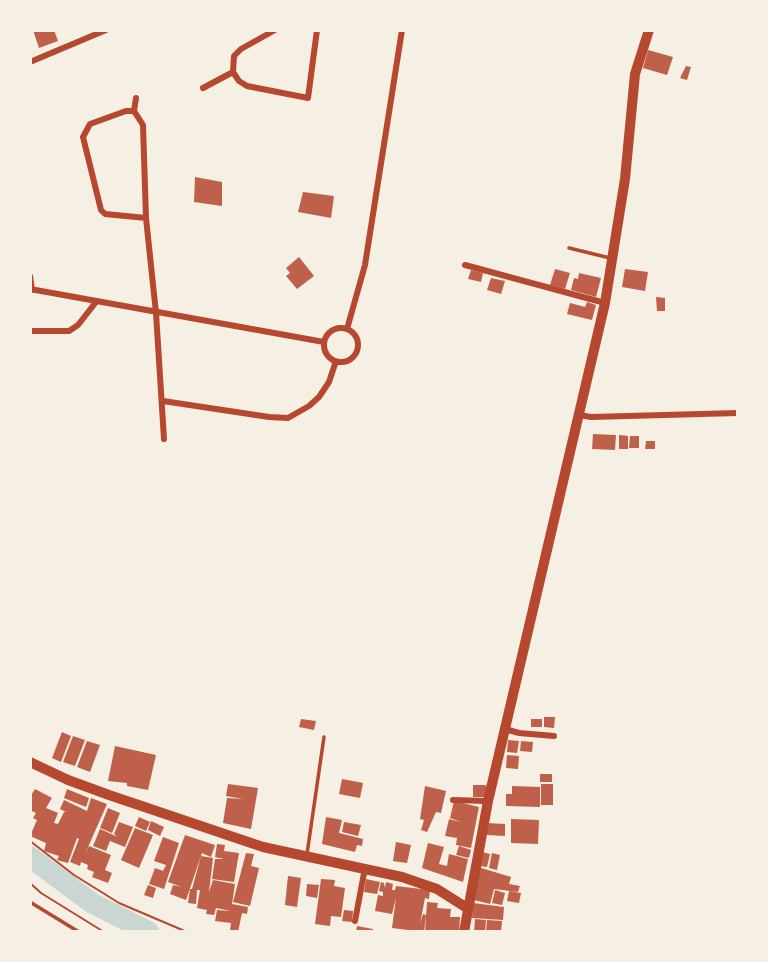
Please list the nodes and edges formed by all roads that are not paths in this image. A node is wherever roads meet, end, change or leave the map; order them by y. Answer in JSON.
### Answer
{"nodes":[{"id":1,"x":106,"y":30,"type":"edge"},
{"id":2,"x":275,"y":30,"type":"edge"},
{"id":3,"x":317,"y":30,"type":"edge"},
{"id":4,"x":402,"y":30,"type":"edge"},
{"id":5,"x":649,"y":30,"type":"edge"},
{"id":6,"x":30,"y":62,"type":"edge"},
{"id":7,"x":233,"y":72,"type":"junction"},
{"id":8,"x":202,"y":88,"type":"dead end"},
{"id":9,"x":136,"y":98,"type":"dead end"},
{"id":10,"x":134,"y":111,"type":"junction"},
{"id":11,"x":146,"y":218,"type":"junction"},
{"id":12,"x":569,"y":248,"type":"dead end"},
{"id":13,"x":612,"y":259,"type":"junction"},
{"id":14,"x":465,"y":265,"type":"dead end"},
{"id":15,"x":30,"y":276,"type":"edge"},
{"id":16,"x":31,"y":289,"type":"edge"},
{"id":17,"x":96,"y":302,"type":"junction"},
{"id":18,"x":606,"y":303,"type":"junction"},
{"id":19,"x":156,"y":313,"type":"junction"},
{"id":20,"x":347,"y":329,"type":"junction"},
{"id":21,"x":30,"y":331,"type":"edge"},
{"id":22,"x":324,"y":342,"type":"junction"},
{"id":23,"x":336,"y":361,"type":"junction"},
{"id":24,"x":163,"y":401,"type":"junction"},
{"id":25,"x":738,"y":413,"type":"edge"},
{"id":26,"x":579,"y":415,"type":"junction"},
{"id":27,"x":164,"y":439,"type":"dead end"},
{"id":28,"x":505,"y":729,"type":"junction"},
{"id":29,"x":554,"y":736,"type":"dead end"},
{"id":30,"x":324,"y":737,"type":"dead end"},
{"id":31,"x":30,"y":762,"type":"edge"},
{"id":32,"x":453,"y":800,"type":"dead end"},
{"id":33,"x":488,"y":801,"type":"junction"},
{"id":34,"x":307,"y":856,"type":"junction"},
{"id":35,"x":365,"y":868,"type":"junction"},
{"id":36,"x":30,"y":902,"type":"edge"},
{"id":37,"x":467,"y":908,"type":"junction"},
{"id":38,"x":355,"y":921,"type":"dead end"},
{"id":39,"x":79,"y":932,"type":"edge"},
{"id":40,"x":464,"y":932,"type":"edge"}],
"edges":[{"from":1,"to":6,"type":"street"},
{"from":2,"to":7,"type":"street"},
{"from":3,"to":7,"type":"street"},
{"from":4,"to":20,"type":"street"},
{"from":5,"to":13,"type":"main road"},
{"from":7,"to":8,"type":"street"},
{"from":9,"to":10,"type":"street"},
{"from":10,"to":11,"type":"street"},
{"from":10,"to":11,"type":"street"},
{"from":11,"to":19,"type":"street"},
{"from":12,"to":13,"type":"lane"},
{"from":13,"to":18,"type":"main road"},
{"from":14,"to":18,"type":"street"},
{"from":15,"to":16,"type":"street"},
{"from":16,"to":17,"type":"street"},
{"from":17,"to":19,"type":"street"},
{"from":17,"to":21,"type":"street"},
{"from":18,"to":26,"type":"main road"},
{"from":19,"to":22,"type":"street"},
{"from":19,"to":24,"type":"street"},
{"from":20,"to":22,"type":"street"},
{"from":20,"to":23,"type":"street"},
{"from":22,"to":23,"type":"street"},
{"from":23,"to":24,"type":"street"},
{"from":24,"to":27,"type":"street"},
{"from":25,"to":26,"type":"street"},
{"from":26,"to":28,"type":"main road"},
{"from":28,"to":29,"type":"street"},
{"from":28,"to":33,"type":"main road"},
{"from":30,"to":34,"type":"lane"},
{"from":31,"to":34,"type":"main road"},
{"from":32,"to":33,"type":"street"},
{"from":33,"to":37,"type":"main road"},
{"from":34,"to":35,"type":"main road"},
{"from":35,"to":37,"type":"main road"},
{"from":35,"to":38,"type":"street"},
{"from":36,"to":39,"type":"lane"},
{"from":37,"to":40,"type":"main road"}]}
